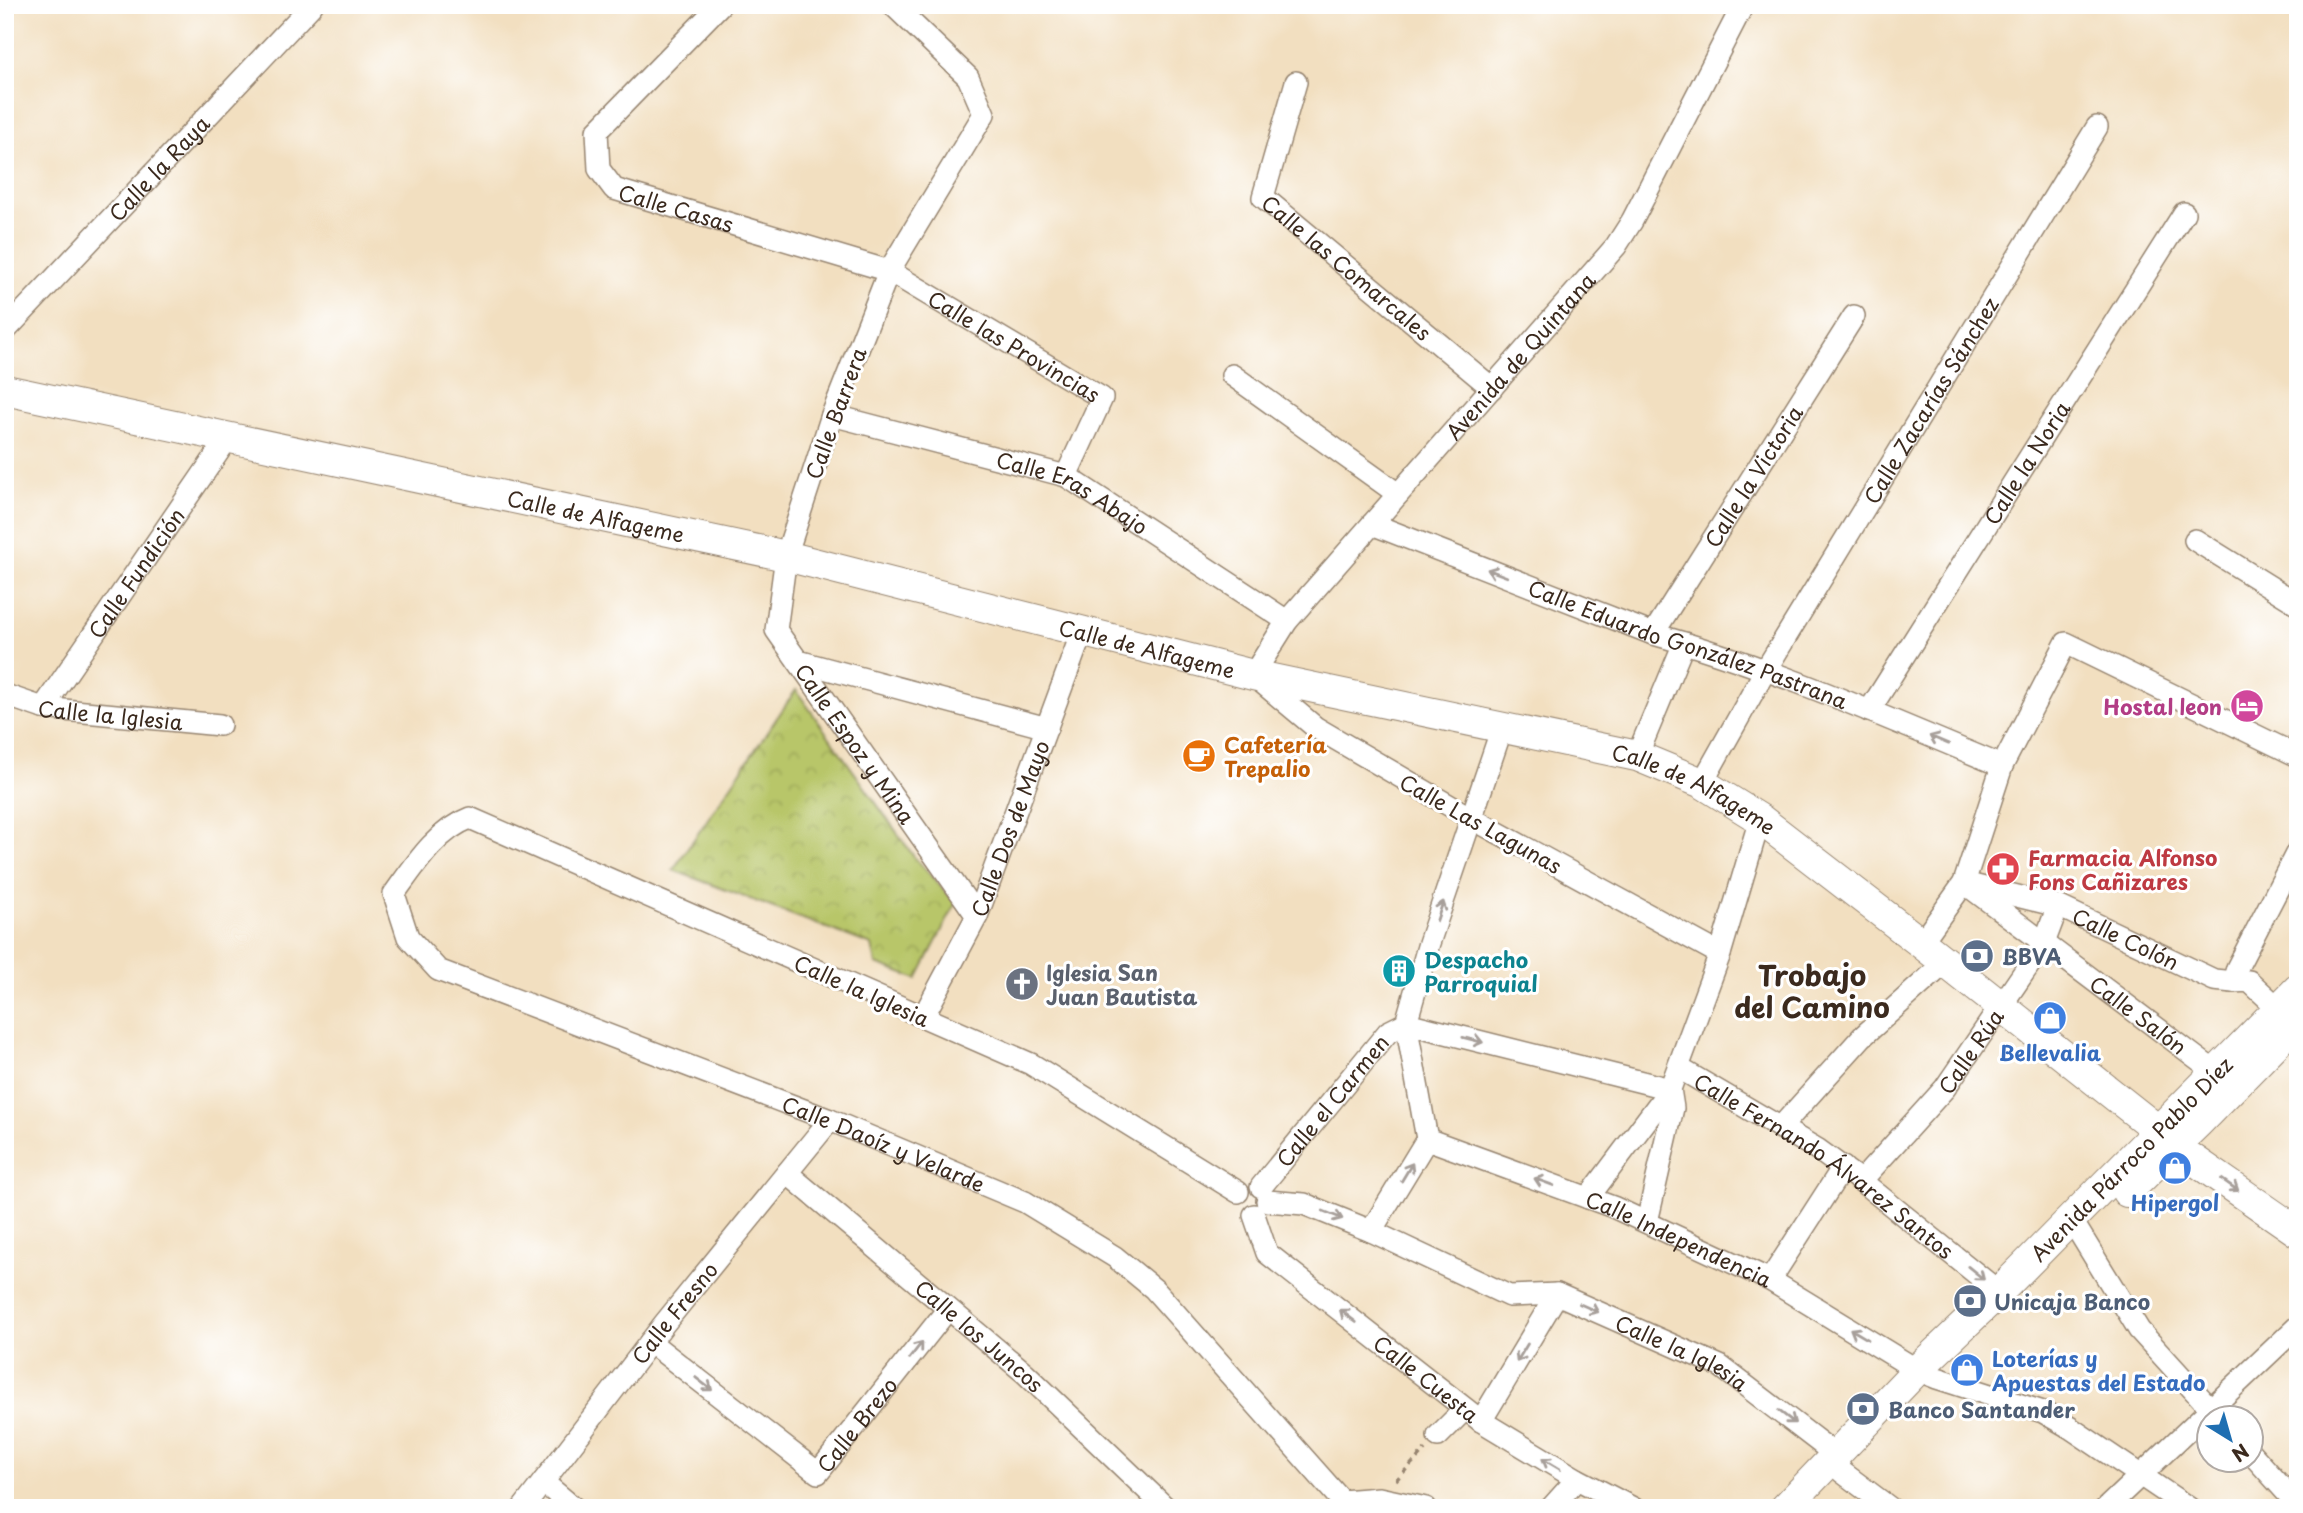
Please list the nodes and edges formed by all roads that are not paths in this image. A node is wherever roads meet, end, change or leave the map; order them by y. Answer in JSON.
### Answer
{"nodes":[{"id":1,"x":312,"y":5,"type":"edge"},
{"id":2,"x":720,"y":5,"type":"edge"},
{"id":3,"x":893,"y":5,"type":"edge"},
{"id":4,"x":1744,"y":5,"type":"edge"},
{"id":5,"x":1296,"y":82,"type":"dead end"},
{"id":6,"x":2097,"y":127,"type":"dead end"},
{"id":7,"x":2184,"y":213,"type":"dead end"},
{"id":8,"x":889,"y":271,"type":"junction"},
{"id":9,"x":1854,"y":316,"type":"dead end"},
{"id":10,"x":5,"y":331,"type":"edge"},
{"id":11,"x":1232,"y":375,"type":"dead end"},
{"id":12,"x":1492,"y":388,"type":"junction"},
{"id":13,"x":5,"y":390,"type":"edge"},
{"id":14,"x":832,"y":415,"type":"junction"},
{"id":15,"x":229,"y":438,"type":"junction"},
{"id":16,"x":1066,"y":476,"type":"junction"},
{"id":17,"x":1398,"y":495,"type":"junction"},
{"id":18,"x":1371,"y":524,"type":"junction"},
{"id":19,"x":2195,"y":540,"type":"dead end"},
{"id":20,"x":786,"y":556,"type":"junction"},
{"id":21,"x":2298,"y":604,"type":"edge"},
{"id":22,"x":1287,"y":621,"type":"junction"},
{"id":23,"x":1082,"y":632,"type":"junction"},
{"id":24,"x":1653,"y":634,"type":"junction"},
{"id":25,"x":1684,"y":643,"type":"junction"},
{"id":26,"x":797,"y":661,"type":"junction"},
{"id":27,"x":1765,"y":671,"type":"junction"},
{"id":28,"x":1253,"y":675,"type":"junction"},
{"id":29,"x":5,"y":695,"type":"edge"},
{"id":30,"x":43,"y":708,"type":"junction"},
{"id":31,"x":1869,"y":711,"type":"junction"},
{"id":32,"x":220,"y":725,"type":"dead end"},
{"id":33,"x":1047,"y":728,"type":"junction"},
{"id":34,"x":1502,"y":728,"type":"junction"},
{"id":35,"x":1637,"y":756,"type":"junction"},
{"id":36,"x":2298,"y":756,"type":"edge"},
{"id":37,"x":2002,"y":766,"type":"junction"},
{"id":38,"x":1702,"y":783,"type":"junction"},
{"id":39,"x":470,"y":818,"type":"joint"},
{"id":40,"x":1471,"y":818,"type":"junction"},
{"id":41,"x":1760,"y":819,"type":"junction"},
{"id":42,"x":2298,"y":850,"type":"edge"},
{"id":43,"x":1964,"y":883,"type":"junction"},
{"id":44,"x":2058,"y":906,"type":"junction"},
{"id":45,"x":977,"y":916,"type":"junction"},
{"id":46,"x":1921,"y":943,"type":"junction"},
{"id":47,"x":2044,"y":943,"type":"junction"},
{"id":48,"x":1720,"y":954,"type":"junction"},
{"id":49,"x":1946,"y":962,"type":"junction"},
{"id":50,"x":2233,"y":982,"type":"junction"},
{"id":51,"x":2291,"y":1006,"type":"edge"},
{"id":52,"x":2001,"y":1007,"type":"junction"},
{"id":53,"x":923,"y":1017,"type":"junction"},
{"id":54,"x":1406,"y":1023,"type":"junction"},
{"id":55,"x":1679,"y":1068,"type":"junction"},
{"id":56,"x":2214,"y":1072,"type":"junction"},
{"id":57,"x":1670,"y":1089,"type":"junction"},
{"id":58,"x":830,"y":1120,"type":"junction"},
{"id":59,"x":1780,"y":1128,"type":"junction"},
{"id":60,"x":1427,"y":1139,"type":"junction"},
{"id":61,"x":2167,"y":1139,"type":"junction"},
{"id":62,"x":1843,"y":1167,"type":"junction"},
{"id":63,"x":787,"y":1173,"type":"junction"},
{"id":64,"x":1861,"y":1181,"type":"junction"},
{"id":65,"x":1588,"y":1198,"type":"junction"},
{"id":66,"x":1261,"y":1201,"type":"junction"},
{"id":67,"x":1647,"y":1222,"type":"junction"},
{"id":68,"x":2076,"y":1227,"type":"junction"},
{"id":69,"x":1371,"y":1231,"type":"junction"},
{"id":70,"x":2298,"y":1232,"type":"edge"},
{"id":71,"x":1770,"y":1280,"type":"junction"},
{"id":72,"x":1999,"y":1292,"type":"junction"},
{"id":73,"x":1557,"y":1294,"type":"junction"},
{"id":74,"x":1509,"y":1296,"type":"junction"},
{"id":75,"x":948,"y":1309,"type":"junction"},
{"id":76,"x":1540,"y":1323,"type":"junction"},
{"id":77,"x":2298,"y":1326,"type":"edge"},
{"id":78,"x":650,"y":1342,"type":"junction"},
{"id":79,"x":1927,"y":1374,"type":"junction"},
{"id":80,"x":2207,"y":1404,"type":"edge"},
{"id":81,"x":2222,"y":1404,"type":"edge"},
{"id":82,"x":1473,"y":1415,"type":"junction"},
{"id":83,"x":2194,"y":1431,"type":"edge"},
{"id":84,"x":1438,"y":1436,"type":"road end"},
{"id":85,"x":1838,"y":1463,"type":"junction"},
{"id":86,"x":2264,"y":1464,"type":"edge"},
{"id":87,"x":2140,"y":1476,"type":"junction"},
{"id":88,"x":1577,"y":1479,"type":"junction"},
{"id":89,"x":542,"y":1482,"type":"junction"},
{"id":90,"x":2293,"y":1490,"type":"edge"},
{"id":91,"x":1338,"y":1505,"type":"edge"},
{"id":92,"x":523,"y":1508,"type":"edge"},
{"id":93,"x":575,"y":1508,"type":"edge"},
{"id":94,"x":1166,"y":1508,"type":"edge"},
{"id":95,"x":1426,"y":1508,"type":"edge"},
{"id":96,"x":1551,"y":1508,"type":"edge"},
{"id":97,"x":1633,"y":1508,"type":"edge"},
{"id":98,"x":1785,"y":1508,"type":"edge"},
{"id":99,"x":1809,"y":1508,"type":"edge"},
{"id":100,"x":1890,"y":1508,"type":"edge"},
{"id":101,"x":2106,"y":1508,"type":"edge"},
{"id":102,"x":2189,"y":1508,"type":"edge"}],
"edges":[{"from":1,"to":10,"type":"street","name":"Calle la Raya"},
{"from":2,"to":8,"type":"street","name":"Calle Casas"},
{"from":3,"to":8,"type":"street","name":"Calle Barrera"},
{"from":4,"to":12,"type":"street","name":"Avenida de Quintana"},
{"from":5,"to":12,"type":"street","name":"Calle las Comarcales"},
{"from":6,"to":27,"type":"street","name":"Calle Zacarías Sánchez"},
{"from":7,"to":31,"type":"street","name":"Calle la Noria"},
{"from":8,"to":14,"type":"street","name":"Calle Barrera"},
{"from":8,"to":16,"type":"street","name":"Calle las Provincias"},
{"from":9,"to":24,"type":"street","name":"Calle la Victoria"},
{"from":11,"to":17,"type":"street"},
{"from":12,"to":17,"type":"street","name":"Avenida de Quintana"},
{"from":13,"to":15,"type":"street","name":"Calle de Alfageme"},
{"from":14,"to":16,"type":"street","name":"Calle Eras Abajo"},
{"from":14,"to":20,"type":"street","name":"Calle Barrera"},
{"from":15,"to":20,"type":"street","name":"Calle de Alfageme"},
{"from":15,"to":30,"type":"street","name":"Calle Fundición"},
{"from":16,"to":22,"type":"street","name":"Calle Eras Abajo"},
{"from":17,"to":18,"type":"street","name":"Avenida de Quintana"},
{"from":18,"to":22,"type":"street","name":"Avenida de Quintana"},
{"from":24,"to":18,"type":"street","name":"Calle Eduardo González Pastrana","one_way":true},
{"from":19,"to":21,"type":"street"},
{"from":20,"to":23,"type":"street","name":"Calle de Alfageme"},
{"from":20,"to":26,"type":"street","name":"Calle Espoz y Mina"},
{"from":22,"to":28,"type":"street","name":"Avenida de Quintana"},
{"from":23,"to":28,"type":"street","name":"Calle de Alfageme"},
{"from":23,"to":33,"type":"street","name":"Calle Dos de Mayo"},
{"from":24,"to":25,"type":"street","name":"Calle Eduardo González Pastrana"},
{"from":25,"to":27,"type":"street","name":"Calle Eduardo González Pastrana"},
{"from":25,"to":35,"type":"street"},
{"from":26,"to":33,"type":"street"},
{"from":26,"to":45,"type":"street","name":"Calle Espoz y Mina"},
{"from":27,"to":31,"type":"street","name":"Calle Eduardo González Pastrana"},
{"from":27,"to":38,"type":"street","name":"Calle Zacarías Sánchez"},
{"from":28,"to":34,"type":"street","name":"Calle de Alfageme"},
{"from":28,"to":40,"type":"street","name":"Calle Las Lagunas"},
{"from":29,"to":30,"type":"street","name":"Calle la Iglesia"},
{"from":30,"to":32,"type":"street","name":"Calle la Iglesia"},
{"from":37,"to":31,"type":"street","name":"Calle Eduardo González Pastrana","one_way":true},
{"from":33,"to":45,"type":"street","name":"Calle Dos de Mayo"},
{"from":34,"to":35,"type":"street","name":"Calle de Alfageme"},
{"from":34,"to":40,"type":"street","name":"Calle el Carmen"},
{"from":35,"to":38,"type":"street","name":"Calle de Alfageme"},
{"from":36,"to":37,"type":"street"},
{"from":37,"to":43,"type":"street"},
{"from":38,"to":41,"type":"street","name":"Calle de Alfageme"},
{"from":39,"to":53,"type":"street","name":"Calle la Iglesia"},
{"from":39,"to":58,"type":"street","name":"Calle Daoíz y Velarde"},
{"from":40,"to":48,"type":"street","name":"Calle Las Lagunas"},
{"from":54,"to":40,"type":"street","name":"Calle el Carmen","one_way":true},
{"from":41,"to":46,"type":"street","name":"Calle de Alfageme"},
{"from":41,"to":48,"type":"street"},
{"from":42,"to":50,"type":"street"},
{"from":43,"to":44,"type":"street","name":"Calle Colón"},
{"from":43,"to":46,"type":"street"},
{"from":43,"to":47,"type":"street","name":"Calle Salón"},
{"from":44,"to":47,"type":"street","name":"Calle Rúa"},
{"from":44,"to":50,"type":"street","name":"Calle Colón"},
{"from":45,"to":53,"type":"street","name":"Calle Dos de Mayo"},
{"from":46,"to":49,"type":"street","name":"Calle de Alfageme"},
{"from":47,"to":52,"type":"street","name":"Calle Rúa"},
{"from":47,"to":56,"type":"street","name":"Calle Salón"},
{"from":48,"to":55,"type":"street"},
{"from":49,"to":52,"type":"street","name":"Calle de Alfageme"},
{"from":49,"to":59,"type":"street"},
{"from":50,"to":51,"type":"street","name":"Calle Colón"},
{"from":51,"to":56,"type":"street","name":"Avenida Párroco Pablo Díez"},
{"from":51,"to":61,"type":"street"},
{"from":52,"to":61,"type":"street","name":"Calle de Alfageme"},
{"from":52,"to":64,"type":"street","name":"Calle Rúa"},
{"from":53,"to":66,"type":"street","name":"Calle la Iglesia"},
{"from":54,"to":57,"type":"street","name":"Calle Fernando Álvarez Santos","one_way":true},
{"from":54,"to":60,"type":"street"},
{"from":54,"to":66,"type":"street","name":"Calle el Carmen"},
{"from":55,"to":57,"type":"street"},
{"from":55,"to":59,"type":"street","name":"Calle Fernando Álvarez Santos"},
{"from":56,"to":61,"type":"street","name":"Avenida Párroco Pablo Díez"},
{"from":57,"to":65,"type":"street"},
{"from":57,"to":67,"type":"street"},
{"from":58,"to":63,"type":"street","name":"Calle Fresno"},
{"from":58,"to":91,"type":"street","name":"Calle Daoíz y Velarde"},
{"from":59,"to":62,"type":"street","name":"Calle Fernando Álvarez Santos"},
{"from":65,"to":60,"type":"street","name":"Calle Independencia","one_way":true},
{"from":69,"to":60,"type":"street","one_way":true},
{"from":61,"to":68,"type":"street","name":"Avenida Párroco Pablo Díez"},
{"from":61,"to":70,"type":"street","name":"Calle de Alfageme","one_way":true},
{"from":62,"to":64,"type":"street","name":"Calle Fernando Álvarez Santos"},
{"from":62,"to":71,"type":"street"},
{"from":63,"to":75,"type":"street","name":"Calle los Juncos"},
{"from":63,"to":78,"type":"street","name":"Calle Fresno"},
{"from":64,"to":72,"type":"street","name":"Calle Fernando Álvarez Santos","one_way":true},
{"from":65,"to":67,"type":"street","name":"Calle Independencia"},
{"from":66,"to":69,"type":"street","name":"Calle la Iglesia","one_way":true},
{"from":82,"to":66,"type":"street","name":"Calle Cuesta","one_way":true},
{"from":67,"to":71,"type":"street","name":"Calle Independencia"},
{"from":68,"to":72,"type":"street","name":"Avenida Párroco Pablo Díez"},
{"from":68,"to":79,"type":"street","name":"Avenida Párroco Pablo Díez"},
{"from":68,"to":80,"type":"street"},
{"from":69,"to":74,"type":"street","name":"Calle la Iglesia"},
{"from":79,"to":71,"type":"street","name":"Calle Independencia","one_way":true},
{"from":72,"to":79,"type":"street","name":"Avenida Párroco Pablo Díez"},
{"from":73,"to":74,"type":"street","name":"Calle la Iglesia"},
{"from":73,"to":76,"type":"street"},
{"from":73,"to":85,"type":"street","name":"Calle la Iglesia","one_way":true},
{"from":74,"to":76,"type":"street","name":"Calle la Iglesia"},
{"from":78,"to":75,"type":"street","name":"Calle Brezo","one_way":true},
{"from":75,"to":94,"type":"street","name":"Calle los Juncos"},
{"from":76,"to":82,"type":"street","one_way":true},
{"from":77,"to":81,"type":"street"},
{"from":78,"to":89,"type":"street","name":"Calle Fresno"},
{"from":79,"to":85,"type":"street","name":"Avenida Párroco Pablo Díez"},
{"from":79,"to":87,"type":"street","name":"Calle Independencia"},
{"from":82,"to":84,"type":"street"},
{"from":88,"to":82,"type":"street","name":"Calle Cuesta","one_way":true},
{"from":83,"to":87,"type":"street"},
{"from":85,"to":98,"type":"street","name":"Avenida Párroco Pablo Díez"},
{"from":85,"to":99,"type":"street","name":"Avenida Párroco Pablo Díez"},
{"from":85,"to":100,"type":"street","name":"Calle la Iglesia"},
{"from":86,"to":90,"type":"street"},
{"from":87,"to":101,"type":"street"},
{"from":87,"to":102,"type":"street","name":"Calle Independencia"},
{"from":88,"to":96,"type":"street"},
{"from":88,"to":97,"type":"street","name":"Calle Cuesta"},
{"from":89,"to":92,"type":"street","name":"Calle Fresno"},
{"from":89,"to":93,"type":"street"},
{"from":91,"to":95,"type":"street","name":"Calle Daoíz y Velarde"}]}
